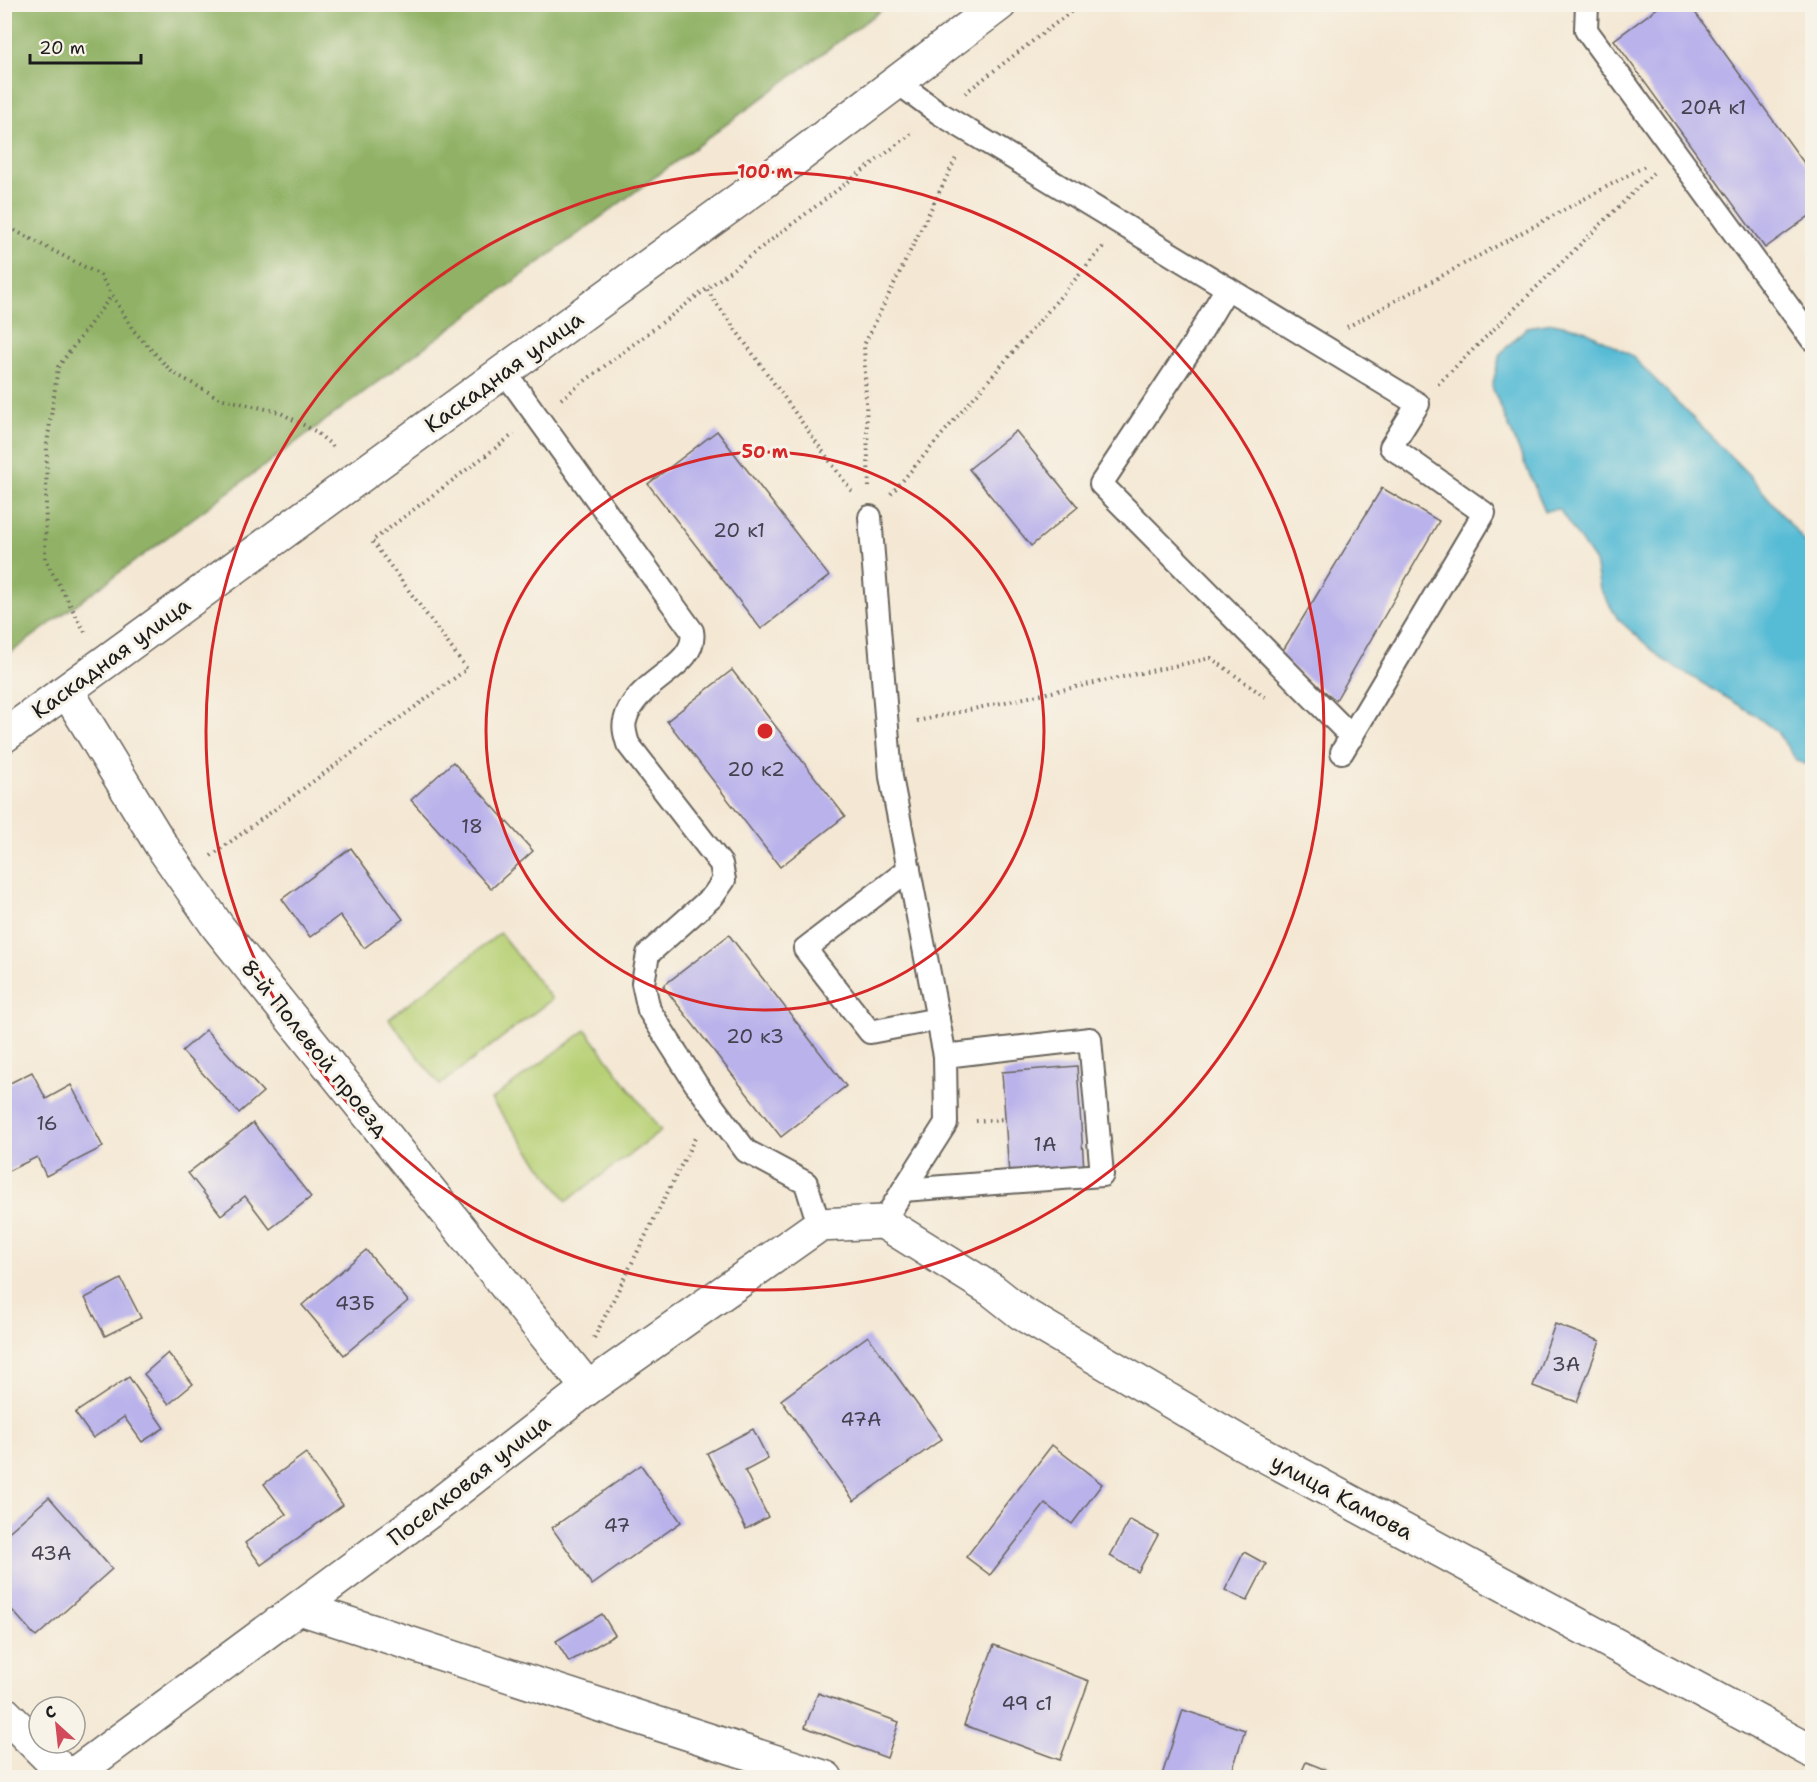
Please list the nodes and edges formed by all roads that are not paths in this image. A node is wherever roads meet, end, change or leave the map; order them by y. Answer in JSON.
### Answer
{"nodes":[{"id":1,"x":1000,"y":4,"type":"edge"},
{"id":2,"x":1587,"y":4,"type":"edge"},
{"id":3,"x":897,"y":82,"type":"junction"},
{"id":4,"x":1227,"y":288,"type":"junction"},
{"id":5,"x":1812,"y":339,"type":"edge"},
{"id":6,"x":504,"y":371,"type":"junction"},
{"id":7,"x":870,"y":517,"type":"road end"},
{"id":8,"x":67,"y":691,"type":"junction"},
{"id":9,"x":4,"y":736,"type":"edge"},
{"id":10,"x":909,"y":869,"type":"junction"},
{"id":11,"x":938,"y":1019,"type":"junction"},
{"id":12,"x":945,"y":1056,"type":"junction"},
{"id":13,"x":903,"y":1190,"type":"junction"},
{"id":14,"x":884,"y":1222,"type":"junction"},
{"id":15,"x":819,"y":1225,"type":"junction"},
{"id":16,"x":582,"y":1380,"type":"junction"},
{"id":17,"x":300,"y":1608,"type":"junction"},
{"id":18,"x":4,"y":1713,"type":"edge"},
{"id":19,"x":1812,"y":1751,"type":"edge"},
{"id":20,"x":69,"y":1778,"type":"edge"},
{"id":21,"x":826,"y":1778,"type":"edge"}],
"edges":[{"from":1,"to":3,"type":"street","name":"Каскадная улица"},
{"from":2,"to":5,"type":"lane"},
{"from":3,"to":4,"type":"lane"},
{"from":3,"to":6,"type":"street","name":"Каскадная улица"},
{"from":4,"to":4,"type":"lane"},
{"from":6,"to":8,"type":"street","name":"Каскадная улица"},
{"from":6,"to":15,"type":"lane"},
{"from":7,"to":10,"type":"lane"},
{"from":8,"to":9,"type":"street","name":"Каскадная улица"},
{"from":8,"to":16,"type":"street","name":"8-й Полевой проезд"},
{"from":10,"to":11,"type":"lane"},
{"from":10,"to":11,"type":"lane"},
{"from":11,"to":12,"type":"lane"},
{"from":12,"to":13,"type":"lane"},
{"from":12,"to":13,"type":"lane"},
{"from":13,"to":14,"type":"lane"},
{"from":14,"to":15,"type":"street"},
{"from":14,"to":19,"type":"street","name":"улица Камова"},
{"from":15,"to":16,"type":"street","name":"Поселковая улица"},
{"from":16,"to":17,"type":"street","name":"Поселковая улица"},
{"from":17,"to":20,"type":"street","name":"Поселковая улица"},
{"from":17,"to":21,"type":"street"},
{"from":18,"to":20,"type":"street"}]}
